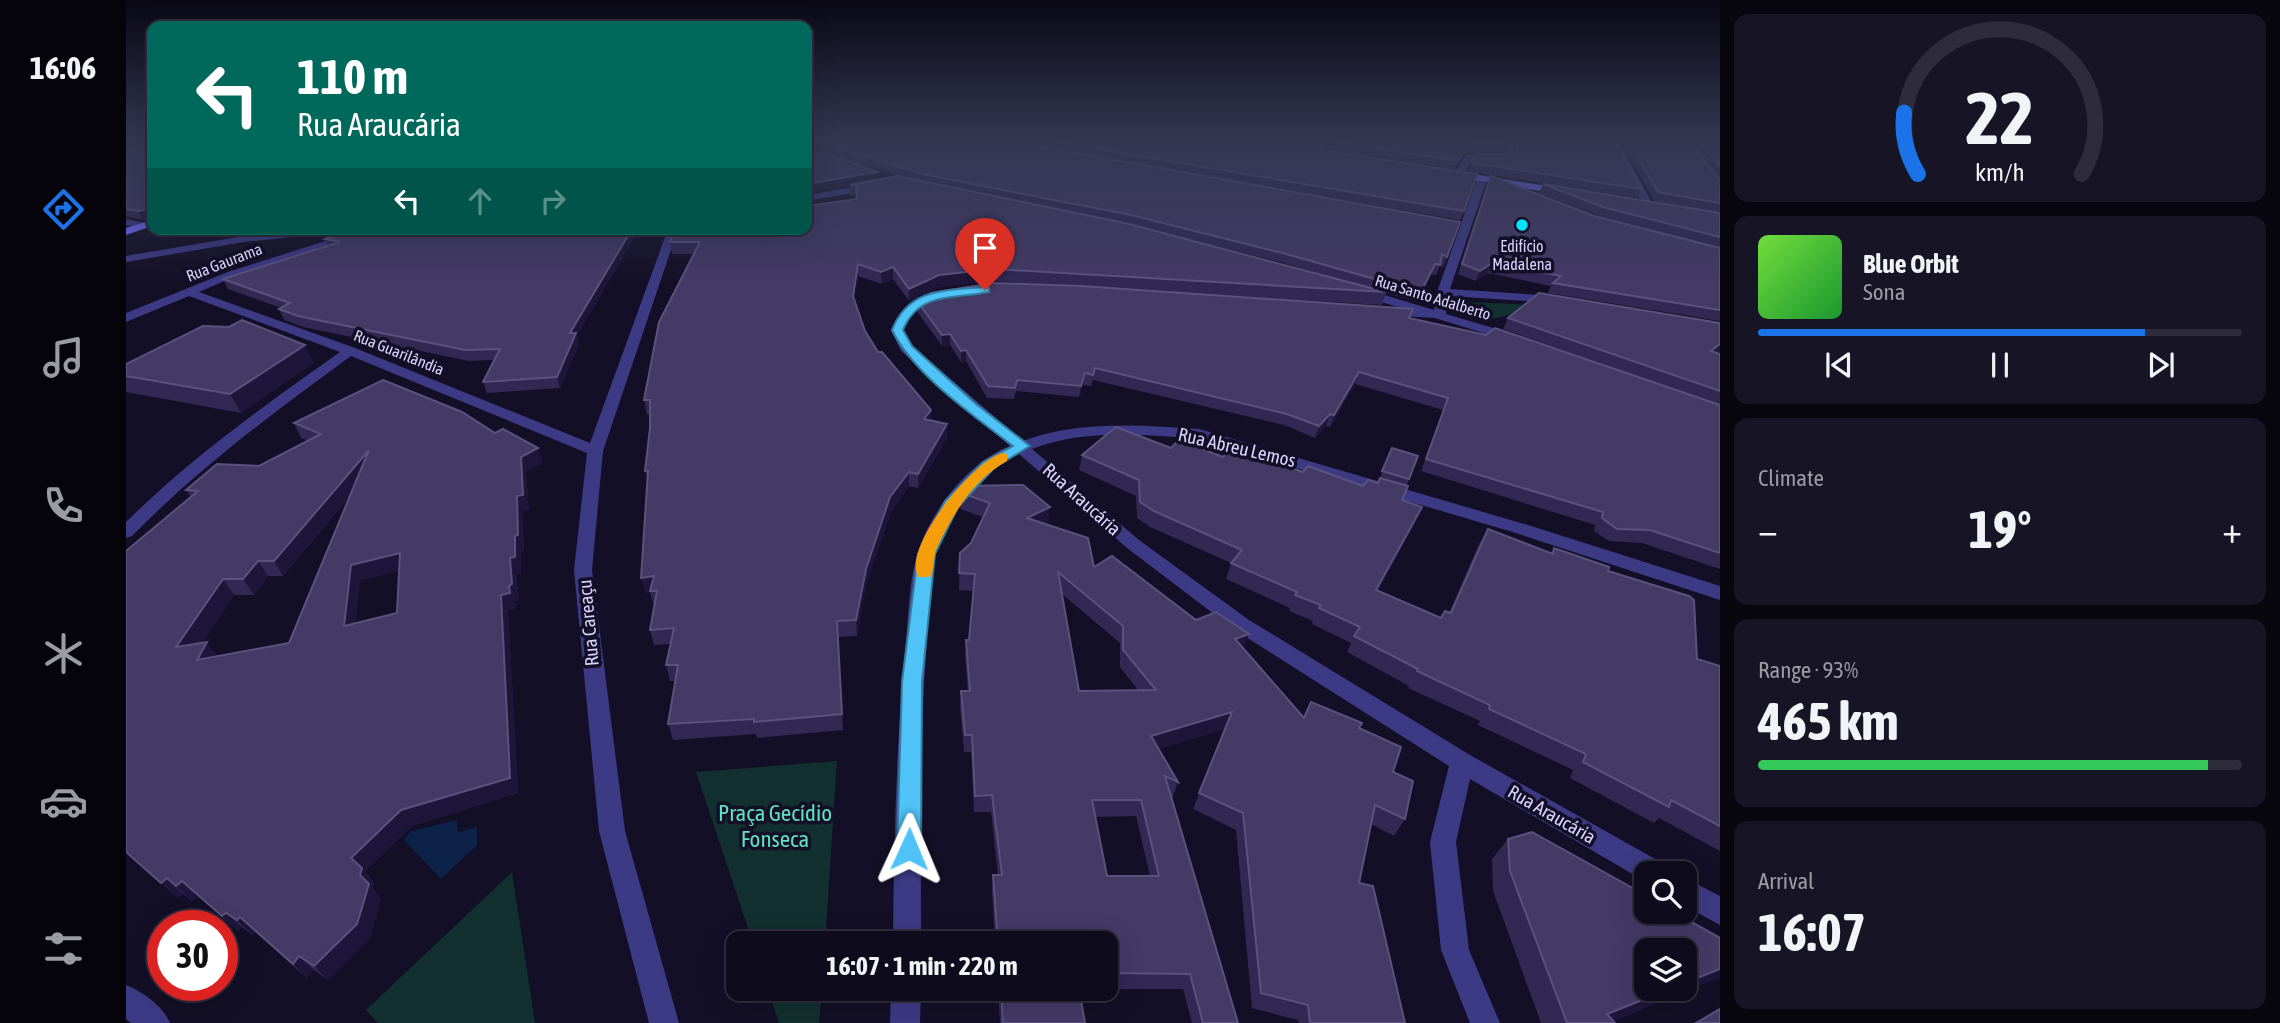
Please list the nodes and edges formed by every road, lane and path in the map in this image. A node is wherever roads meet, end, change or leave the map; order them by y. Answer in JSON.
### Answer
{"nodes":[{"id":1,"x":856,"y":188,"type":"edge"},
{"id":2,"x":1483,"y":188,"type":"edge"},
{"id":3,"x":1507,"y":188,"type":"edge"},
{"id":4,"x":1537,"y":188,"type":"edge"},
{"id":5,"x":1639,"y":188,"type":"edge"},
{"id":6,"x":1571,"y":193,"type":"edge"},
{"id":7,"x":812,"y":197,"type":"edge"},
{"id":8,"x":1536,"y":200,"type":"edge"},
{"id":9,"x":1635,"y":203,"type":"edge"},
{"id":10,"x":1648,"y":205,"type":"junction"},
{"id":11,"x":1660,"y":207,"type":"edge"},
{"id":12,"x":126,"y":222,"type":"edge"},
{"id":13,"x":147,"y":224,"type":"edge"},
{"id":14,"x":147,"y":224,"type":"edge"},
{"id":15,"x":126,"y":232,"type":"edge"},
{"id":16,"x":282,"y":235,"type":"edge"},
{"id":17,"x":354,"y":235,"type":"edge"},
{"id":18,"x":671,"y":235,"type":"edge"},
{"id":19,"x":126,"y":259,"type":"edge"},
{"id":20,"x":1348,"y":288,"type":"edge"},
{"id":21,"x":188,"y":292,"type":"junction"},
{"id":22,"x":958,"y":292,"type":"edge"},
{"id":23,"x":1443,"y":292,"type":"junction"},
{"id":24,"x":1569,"y":302,"type":"edge"},
{"id":25,"x":1359,"y":311,"type":"edge"},
{"id":26,"x":1440,"y":315,"type":"junction"},
{"id":27,"x":126,"y":318,"type":"edge"},
{"id":28,"x":1527,"y":343,"type":"edge"},
{"id":29,"x":350,"y":351,"type":"junction"},
{"id":30,"x":1023,"y":446,"type":"junction"},
{"id":31,"x":595,"y":451,"type":"junction"},
{"id":32,"x":126,"y":532,"type":"edge"},
{"id":33,"x":1720,"y":593,"type":"edge"},
{"id":34,"x":1462,"y":762,"type":"junction"},
{"id":35,"x":1634,"y":861,"type":"edge"},
{"id":36,"x":1697,"y":898,"type":"edge"},
{"id":37,"x":1720,"y":911,"type":"edge"},
{"id":38,"x":907,"y":931,"type":"edge"},
{"id":39,"x":126,"y":1000,"type":"edge"},
{"id":40,"x":906,"y":1001,"type":"edge"},
{"id":41,"x":155,"y":1023,"type":"edge"},
{"id":42,"x":664,"y":1023,"type":"edge"},
{"id":43,"x":905,"y":1023,"type":"edge"},
{"id":44,"x":1485,"y":1023,"type":"edge"}],
"edges":[{"from":1,"to":7,"type":"street"},
{"from":2,"to":23,"type":"street"},
{"from":3,"to":8,"type":"street"},
{"from":4,"to":6,"type":"main road"},
{"from":5,"to":10,"type":"street"},
{"from":9,"to":10,"type":"main road"},
{"from":10,"to":11,"type":"main road"},
{"from":12,"to":13,"type":"street"},
{"from":14,"to":15,"type":"main road"},
{"from":16,"to":19,"type":"street"},
{"from":17,"to":21,"type":"street","name":"Rua Gaurama"},
{"from":18,"to":31,"type":"street","name":"Rua Careaçu"},
{"from":20,"to":26,"type":"street","name":"Rua Santo Adalberto"},
{"from":21,"to":27,"type":"street","name":"Rua Gaurama"},
{"from":21,"to":29,"type":"street","name":"Rua Guarilândia"},
{"from":22,"to":30,"type":"street","name":"Rua Araucária"},
{"from":23,"to":24,"type":"street"},
{"from":23,"to":26,"type":"street"},
{"from":25,"to":26,"type":"street"},
{"from":26,"to":28,"type":"street","name":"Rua Santo Adalberto"},
{"from":29,"to":31,"type":"street","name":"Rua Guarilândia"},
{"from":29,"to":32,"type":"street"},
{"from":30,"to":33,"type":"street","name":"Rua Abreu Lemos"},
{"from":30,"to":34,"type":"street","name":"Rua Araucária"},
{"from":30,"to":38,"type":"street","name":"Rua Abreu Lemos"},
{"from":31,"to":42,"type":"street","name":"Rua Careaçu"},
{"from":34,"to":35,"type":"street","name":"Rua Araucária"},
{"from":34,"to":44,"type":"street"},
{"from":36,"to":37,"type":"street"},
{"from":39,"to":41,"type":"street"},
{"from":40,"to":43,"type":"street"}]}
